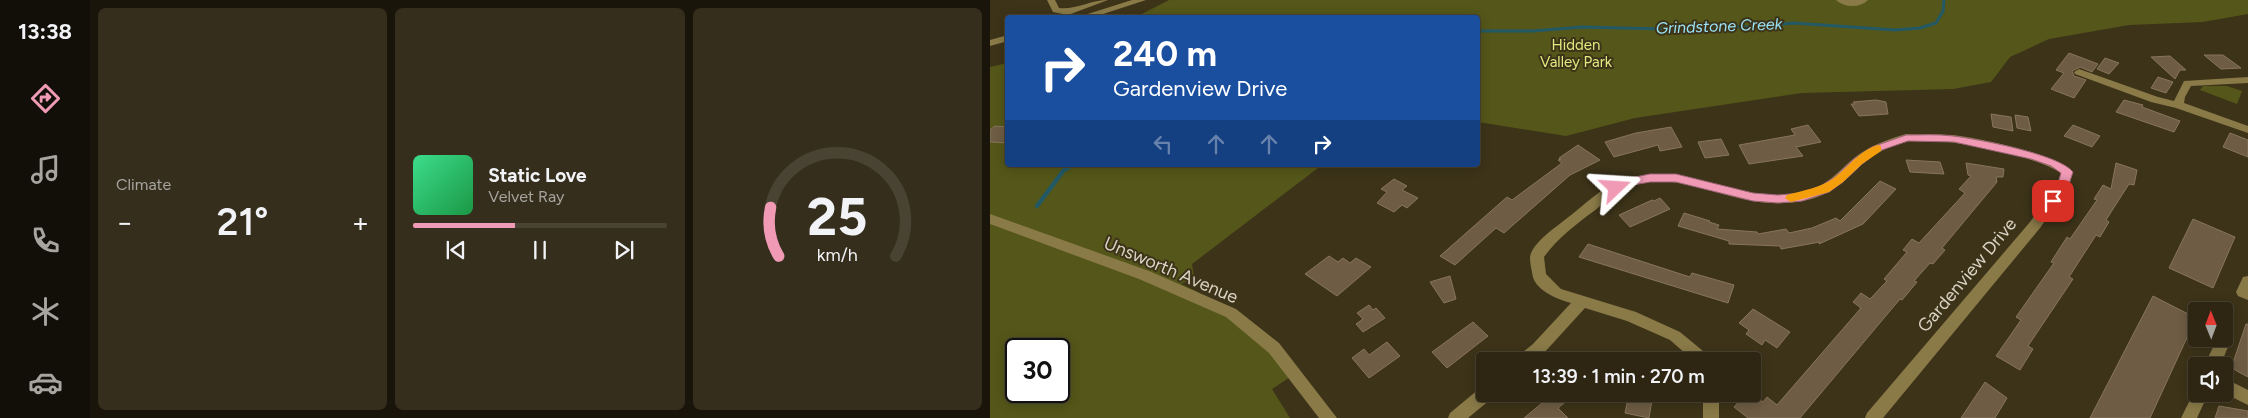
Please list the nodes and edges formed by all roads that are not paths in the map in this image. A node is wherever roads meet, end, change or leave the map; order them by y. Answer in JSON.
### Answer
{"nodes":[{"id":1,"x":1051,"y":0,"type":"edge"},
{"id":2,"x":1104,"y":0,"type":"edge"},
{"id":3,"x":1142,"y":0,"type":"edge"},
{"id":4,"x":1840,"y":0,"type":"edge"},
{"id":5,"x":1864,"y":0,"type":"edge"},
{"id":6,"x":1094,"y":2,"type":"edge"},
{"id":7,"x":1090,"y":15,"type":"edge"},
{"id":8,"x":1005,"y":39,"type":"edge"},
{"id":9,"x":990,"y":43,"type":"edge"},
{"id":10,"x":2079,"y":72,"type":"dead end"},
{"id":11,"x":2248,"y":80,"type":"edge"},
{"id":12,"x":2179,"y":105,"type":"junction"},
{"id":13,"x":2247,"y":127,"type":"edge"},
{"id":14,"x":995,"y":220,"type":"edge"},
{"id":15,"x":2248,"y":282,"type":"edge"},
{"id":16,"x":2248,"y":294,"type":"edge"},
{"id":17,"x":1582,"y":301,"type":"junction"},
{"id":18,"x":1534,"y":352,"type":"edge"},
{"id":19,"x":1694,"y":352,"type":"edge"},
{"id":20,"x":2233,"y":390,"type":"edge"},
{"id":21,"x":2248,"y":398,"type":"edge"},
{"id":22,"x":1476,"y":402,"type":"edge"},
{"id":23,"x":1711,"y":402,"type":"edge"},
{"id":24,"x":2196,"y":402,"type":"edge"},
{"id":25,"x":1330,"y":418,"type":"edge"},
{"id":26,"x":1456,"y":418,"type":"edge"},
{"id":27,"x":1711,"y":418,"type":"edge"},
{"id":28,"x":1873,"y":418,"type":"edge"},
{"id":29,"x":2189,"y":418,"type":"edge"}],
"edges":[{"from":1,"to":6,"type":"street"},
{"from":2,"to":6,"type":"street"},
{"from":3,"to":7,"type":"street"},
{"from":4,"to":5,"type":"street"},
{"from":8,"to":9,"type":"street"},
{"from":10,"to":12,"type":"street"},
{"from":11,"to":12,"type":"street"},
{"from":12,"to":13,"type":"street"},
{"from":14,"to":25,"type":"street","name":"Unsworth Avenue"},
{"from":15,"to":16,"type":"street"},
{"from":17,"to":18,"type":"street"},
{"from":17,"to":19,"type":"street","name":"Gardenview Drive"},
{"from":17,"to":28,"type":"street","name":"Gardenview Drive"},
{"from":20,"to":21,"type":"street"},
{"from":22,"to":26,"type":"street"},
{"from":23,"to":27,"type":"street"},
{"from":24,"to":29,"type":"street"}]}
